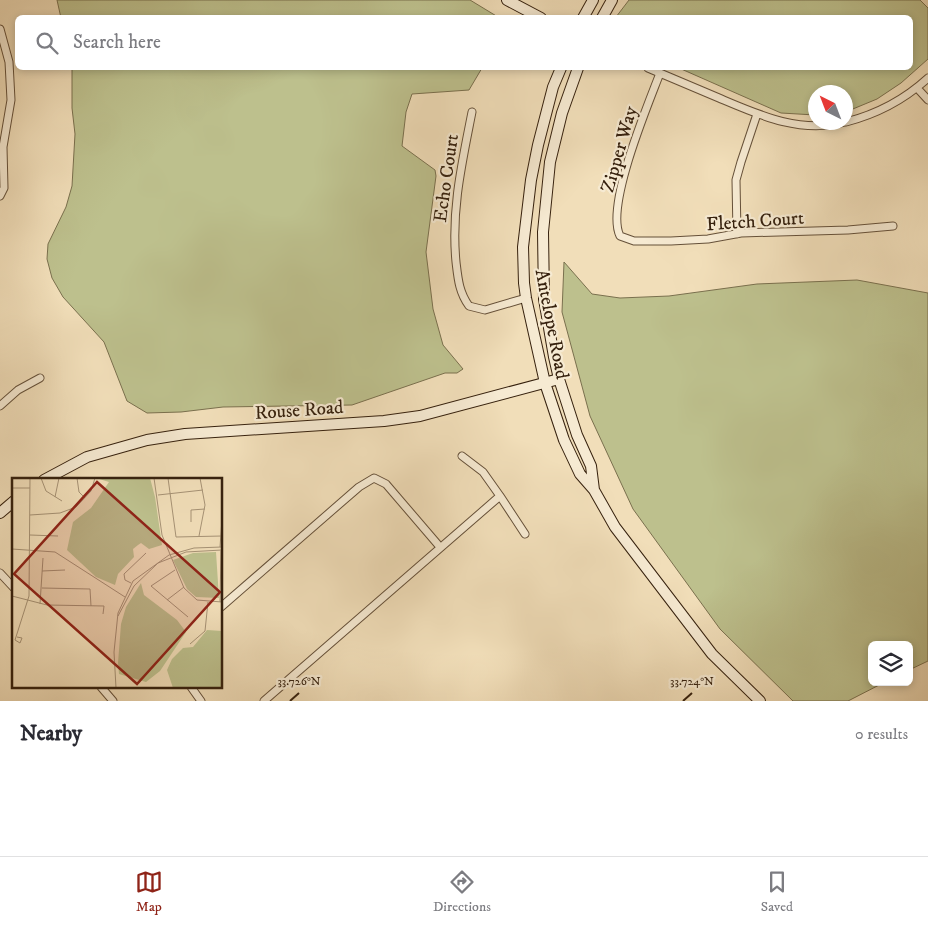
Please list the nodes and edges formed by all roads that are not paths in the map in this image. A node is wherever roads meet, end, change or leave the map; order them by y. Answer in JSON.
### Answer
{"nodes":[{"id":1,"x":507,"y":0,"type":"edge"},
{"id":2,"x":593,"y":0,"type":"edge"},
{"id":3,"x":612,"y":0,"type":"edge"},
{"id":4,"x":535,"y":15,"type":"edge"},
{"id":5,"x":585,"y":15,"type":"edge"},
{"id":6,"x":604,"y":15,"type":"edge"},
{"id":7,"x":0,"y":29,"type":"edge"},
{"id":8,"x":560,"y":70,"type":"edge"},
{"id":9,"x":577,"y":70,"type":"edge"},
{"id":10,"x":653,"y":70,"type":"edge"},
{"id":11,"x":660,"y":73,"type":"junction"},
{"id":12,"x":928,"y":78,"type":"edge"},
{"id":13,"x":917,"y":88,"type":"junction"},
{"id":14,"x":928,"y":100,"type":"edge"},
{"id":15,"x":472,"y":112,"type":"dead end"},
{"id":16,"x":757,"y":114,"type":"junction"},
{"id":17,"x":0,"y":115,"type":"edge"},
{"id":18,"x":8,"y":115,"type":"junction"},
{"id":19,"x":853,"y":120,"type":"edge"},
{"id":20,"x":808,"y":125,"type":"edge"},
{"id":21,"x":0,"y":196,"type":"edge"},
{"id":22,"x":893,"y":226,"type":"dead end"},
{"id":23,"x":737,"y":234,"type":"junction"},
{"id":24,"x":620,"y":236,"type":"joint"},
{"id":25,"x":526,"y":298,"type":"junction"},
{"id":26,"x":40,"y":378,"type":"dead end"},
{"id":27,"x":559,"y":379,"type":"junction"},
{"id":28,"x":546,"y":382,"type":"junction"},
{"id":29,"x":0,"y":406,"type":"edge"},
{"id":30,"x":462,"y":456,"type":"dead end"},
{"id":31,"x":48,"y":478,"type":"edge"},
{"id":32,"x":594,"y":490,"type":"junction"},
{"id":33,"x":500,"y":496,"type":"junction"},
{"id":34,"x":12,"y":503,"type":"edge"},
{"id":35,"x":0,"y":513,"type":"edge"},
{"id":36,"x":525,"y":534,"type":"dead end"},
{"id":37,"x":440,"y":547,"type":"junction"},
{"id":38,"x":0,"y":573,"type":"edge"},
{"id":39,"x":12,"y":586,"type":"edge"},
{"id":40,"x":222,"y":607,"type":"edge"},
{"id":41,"x":102,"y":688,"type":"edge"},
{"id":42,"x":192,"y":688,"type":"edge"},
{"id":43,"x":113,"y":701,"type":"edge"},
{"id":44,"x":201,"y":701,"type":"edge"},
{"id":45,"x":264,"y":701,"type":"edge"},
{"id":46,"x":760,"y":701,"type":"edge"}],
"edges":[{"from":1,"to":4,"type":"street"},
{"from":2,"to":5,"type":"street"},
{"from":3,"to":6,"type":"street"},
{"from":7,"to":18,"type":"street"},
{"from":8,"to":25,"type":"street","name":"Antelope Road"},
{"from":9,"to":27,"type":"street","name":"Antelope Road"},
{"from":10,"to":11,"type":"street"},
{"from":11,"to":16,"type":"street"},
{"from":11,"to":24,"type":"street","name":"Zipper Way"},
{"from":12,"to":13,"type":"street"},
{"from":13,"to":14,"type":"street"},
{"from":13,"to":19,"type":"street"},
{"from":15,"to":25,"type":"street","name":"Echo Court"},
{"from":16,"to":20,"type":"street"},
{"from":16,"to":23,"type":"street"},
{"from":17,"to":18,"type":"street"},
{"from":18,"to":21,"type":"street"},
{"from":22,"to":23,"type":"street","name":"Fletch Court"},
{"from":23,"to":24,"type":"street","name":"Fletch Court"},
{"from":25,"to":28,"type":"street","name":"Antelope Road"},
{"from":26,"to":29,"type":"street"},
{"from":27,"to":28,"type":"street","name":"Rouse Road"},
{"from":27,"to":32,"type":"street","name":"Antelope Road"},
{"from":28,"to":31,"type":"street","name":"Rouse Road"},
{"from":28,"to":32,"type":"street","name":"Antelope Road"},
{"from":30,"to":33,"type":"street"},
{"from":32,"to":46,"type":"street","name":"Antelope Road"},
{"from":33,"to":36,"type":"street"},
{"from":33,"to":37,"type":"street"},
{"from":34,"to":35,"type":"street"},
{"from":37,"to":40,"type":"street"},
{"from":37,"to":45,"type":"street"},
{"from":38,"to":39,"type":"street"},
{"from":41,"to":43,"type":"street"},
{"from":42,"to":44,"type":"street"}]}
